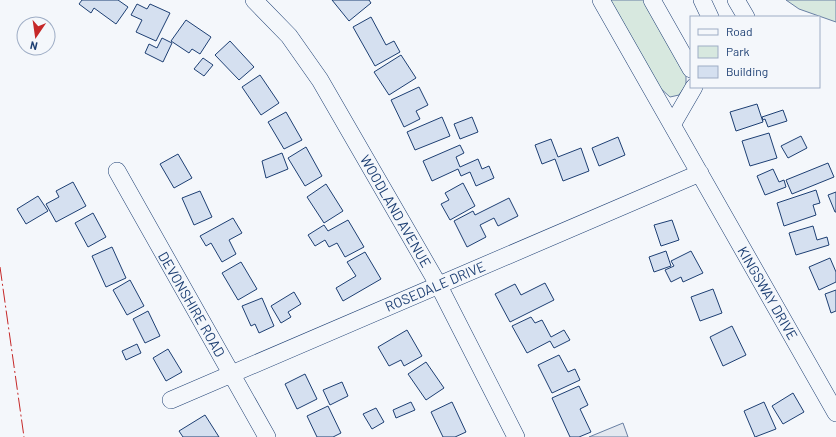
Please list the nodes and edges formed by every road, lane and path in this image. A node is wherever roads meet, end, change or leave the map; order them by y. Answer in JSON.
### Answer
{"nodes":[{"id":1,"x":254,"y":0,"type":"edge"},
{"id":2,"x":601,"y":0,"type":"edge"},
{"id":3,"x":652,"y":0,"type":"edge"},
{"id":4,"x":701,"y":0,"type":"edge"},
{"id":5,"x":736,"y":0,"type":"edge"},
{"id":6,"x":699,"y":16,"type":"edge"},
{"id":7,"x":709,"y":16,"type":"edge"},
{"id":8,"x":745,"y":16,"type":"edge"},
{"id":9,"x":690,"y":66,"type":"edge"},
{"id":10,"x":696,"y":89,"type":"edge"},
{"id":11,"x":672,"y":125,"type":"junction"},
{"id":12,"x":117,"y":171,"type":"dead end"},
{"id":13,"x":700,"y":173,"type":"junction"},
{"id":14,"x":439,"y":286,"type":"junction"},
{"id":15,"x":232,"y":374,"type":"junction"},
{"id":16,"x":171,"y":400,"type":"dead end"},
{"id":17,"x":836,"y":414,"type":"edge"},
{"id":18,"x":267,"y":437,"type":"edge"},
{"id":19,"x":516,"y":437,"type":"edge"}],
"edges":[{"from":1,"to":14,"type":"street","name":"WOODLAND AVENUE"},
{"from":2,"to":11,"type":"street","name":"KINGSWAY DRIVE"},
{"from":3,"to":9,"type":"street"},
{"from":4,"to":6,"type":"street"},
{"from":4,"to":7,"type":"street"},
{"from":5,"to":8,"type":"street"},
{"from":10,"to":11,"type":"street"},
{"from":11,"to":13,"type":"street","name":"KINGSWAY DRIVE"},
{"from":12,"to":15,"type":"street","name":"DEVONSHIRE ROAD"},
{"from":13,"to":14,"type":"street","name":"ROSEDALE DRIVE"},
{"from":13,"to":17,"type":"street","name":"KINGSWAY DRIVE"},
{"from":14,"to":15,"type":"street","name":"ROSEDALE DRIVE"},
{"from":14,"to":19,"type":"street","name":"WOODLAND AVENUE"},
{"from":15,"to":16,"type":"street","name":"ROSEDALE DRIVE"},
{"from":15,"to":18,"type":"street","name":"DEVONSHIRE ROAD"}]}
